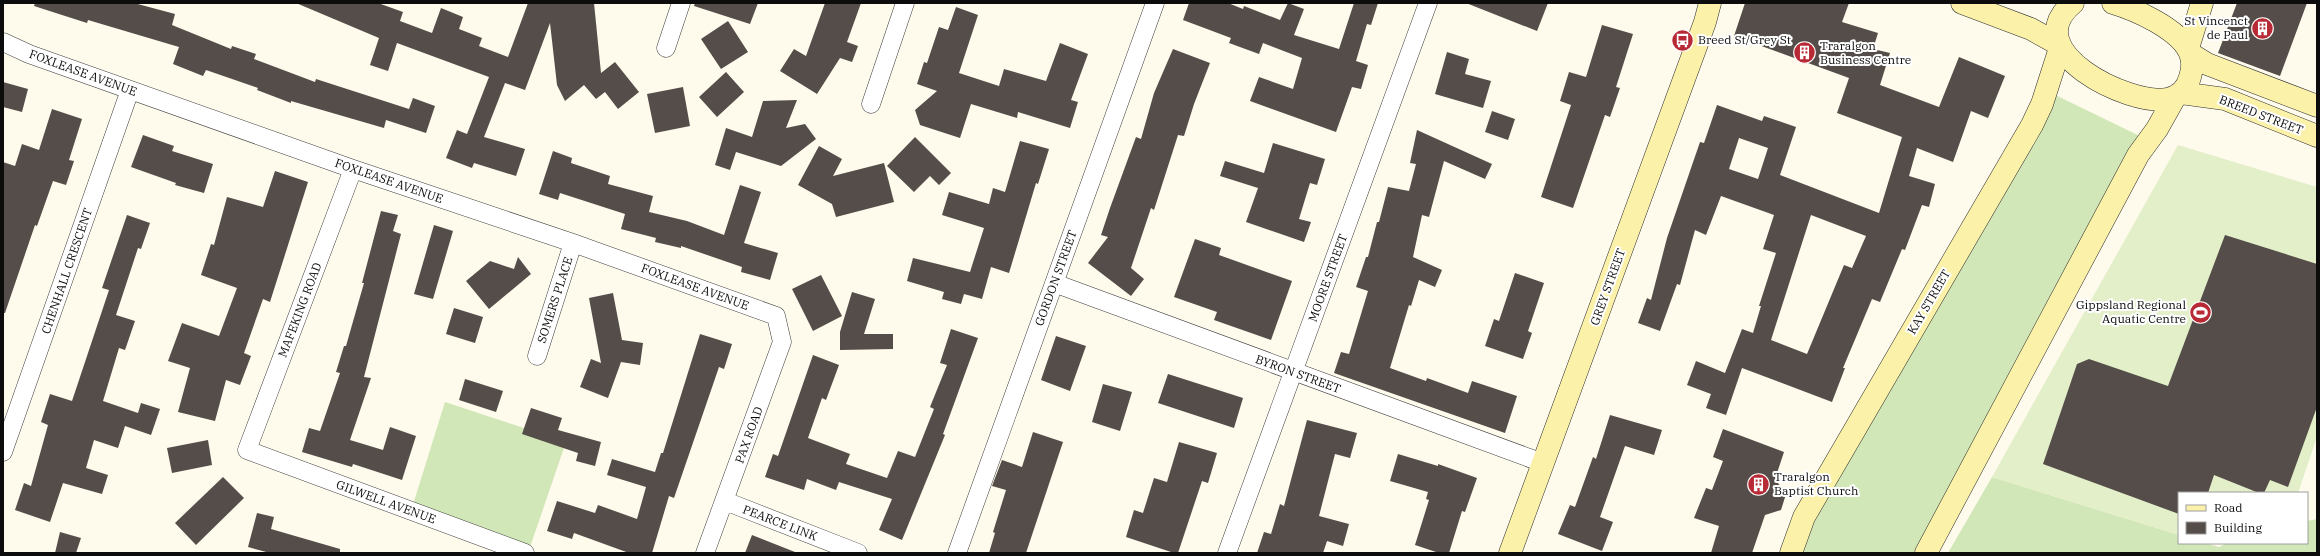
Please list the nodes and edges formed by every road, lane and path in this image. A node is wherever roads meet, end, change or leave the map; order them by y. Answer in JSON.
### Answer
{"nodes":[{"id":1,"x":681,"y":3,"type":"edge"},
{"id":2,"x":905,"y":3,"type":"edge"},
{"id":3,"x":1155,"y":3,"type":"edge"},
{"id":4,"x":1428,"y":3,"type":"edge"},
{"id":5,"x":1962,"y":3,"type":"edge"},
{"id":6,"x":2073,"y":3,"type":"edge"},
{"id":7,"x":2113,"y":3,"type":"edge"},
{"id":8,"x":2202,"y":3,"type":"edge"},
{"id":9,"x":1710,"y":9,"type":"edge"},
{"id":10,"x":3,"y":42,"type":"edge"},
{"id":11,"x":2059,"y":46,"type":"junction"},
{"id":12,"x":666,"y":48,"type":"dead end"},
{"id":13,"x":2189,"y":51,"type":"junction"},
{"id":14,"x":130,"y":90,"type":"junction"},
{"id":15,"x":2178,"y":95,"type":"junction"},
{"id":16,"x":871,"y":104,"type":"dead end"},
{"id":17,"x":2317,"y":106,"type":"edge"},
{"id":18,"x":2317,"y":136,"type":"edge"},
{"id":19,"x":353,"y":169,"type":"junction"},
{"id":20,"x":573,"y":243,"type":"junction"},
{"id":21,"x":1054,"y":283,"type":"junction"},
{"id":22,"x":776,"y":316,"type":"joint"},
{"id":23,"x":537,"y":356,"type":"dead end"},
{"id":24,"x":1293,"y":373,"type":"junction"},
{"id":25,"x":247,"y":450,"type":"joint"},
{"id":26,"x":3,"y":452,"type":"edge"},
{"id":27,"x":1543,"y":463,"type":"junction"},
{"id":28,"x":725,"y":502,"type":"junction"},
{"id":29,"x":525,"y":553,"type":"edge"},
{"id":30,"x":705,"y":553,"type":"edge"},
{"id":31,"x":858,"y":553,"type":"edge"},
{"id":32,"x":957,"y":553,"type":"edge"},
{"id":33,"x":1227,"y":553,"type":"edge"},
{"id":34,"x":1510,"y":553,"type":"edge"},
{"id":35,"x":1791,"y":553,"type":"edge"},
{"id":36,"x":1926,"y":553,"type":"edge"}],
"edges":[{"from":1,"to":12,"type":"street"},
{"from":2,"to":16,"type":"street"},
{"from":3,"to":21,"type":"street","name":"GORDON STREET"},
{"from":4,"to":24,"type":"street","name":"MOORE STREET"},
{"from":5,"to":11,"type":"street"},
{"from":6,"to":11,"type":"street","name":"KAY STREET"},
{"from":7,"to":13,"type":"street"},
{"from":8,"to":13,"type":"street"},
{"from":9,"to":27,"type":"street","name":"GREY STREET"},
{"from":10,"to":14,"type":"street","name":"FOXLEASE AVENUE"},
{"from":11,"to":15,"type":"street","name":"BREED STREET"},
{"from":11,"to":35,"type":"street","name":"KAY STREET"},
{"from":13,"to":15,"type":"street"},
{"from":13,"to":17,"type":"street"},
{"from":14,"to":19,"type":"street","name":"FOXLEASE AVENUE"},
{"from":14,"to":26,"type":"street","name":"CHENHALL CRESCENT"},
{"from":15,"to":18,"type":"street","name":"BREED STREET"},
{"from":15,"to":36,"type":"street"},
{"from":19,"to":20,"type":"street","name":"FOXLEASE AVENUE"},
{"from":19,"to":25,"type":"street","name":"MAFEKING ROAD"},
{"from":20,"to":22,"type":"street","name":"FOXLEASE AVENUE"},
{"from":20,"to":23,"type":"street","name":"SOMERS PLACE"},
{"from":21,"to":24,"type":"street","name":"BYRON STREET"},
{"from":21,"to":32,"type":"street","name":"GORDON STREET"},
{"from":22,"to":28,"type":"street","name":"PAX ROAD"},
{"from":24,"to":27,"type":"street","name":"BYRON STREET"},
{"from":24,"to":33,"type":"street","name":"MOORE STREET"},
{"from":25,"to":29,"type":"street","name":"GILWELL AVENUE"},
{"from":27,"to":34,"type":"street","name":"GREY STREET"},
{"from":28,"to":30,"type":"street","name":"PAX ROAD"},
{"from":28,"to":31,"type":"street","name":"PEARCE LINK"}]}
